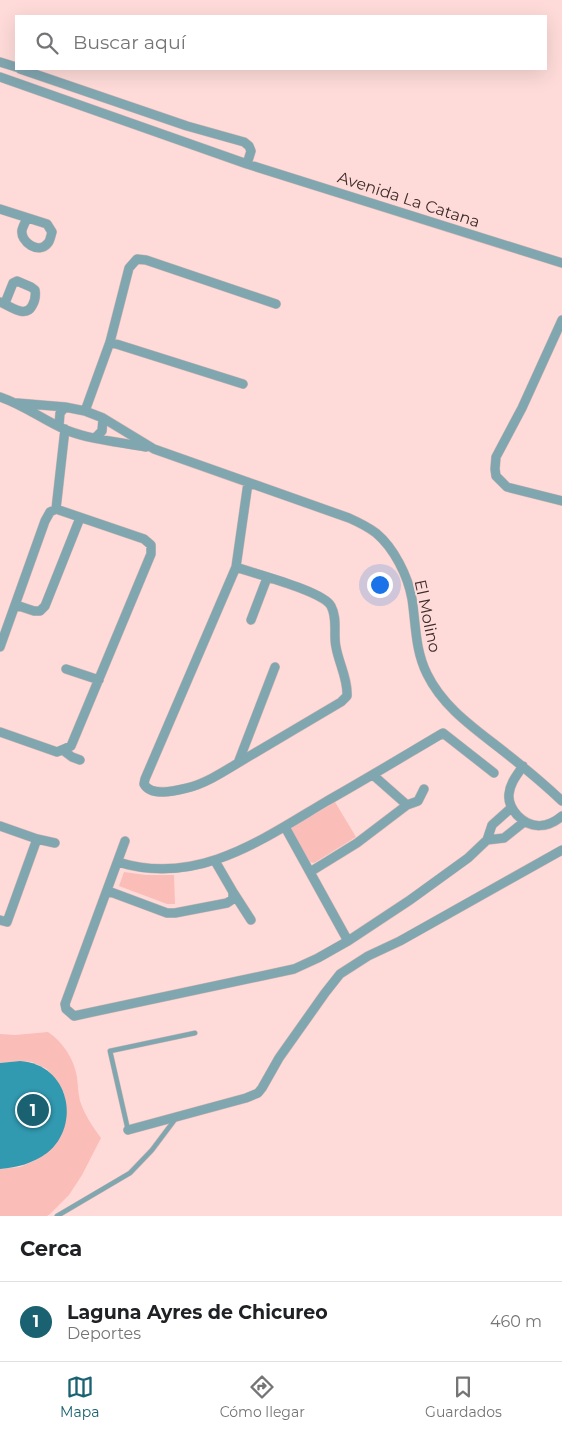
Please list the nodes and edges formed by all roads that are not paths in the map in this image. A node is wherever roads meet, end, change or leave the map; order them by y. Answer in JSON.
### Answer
{"nodes":[{"id":1,"x":0,"y":62,"type":"edge"},
{"id":2,"x":15,"y":67,"type":"edge"},
{"id":3,"x":23,"y":70,"type":"edge"},
{"id":4,"x":0,"y":77,"type":"edge"},
{"id":5,"x":247,"y":164,"type":"junction"},
{"id":6,"x":0,"y":209,"type":"edge"},
{"id":7,"x":27,"y":218,"type":"dead end"},
{"id":8,"x":562,"y":263,"type":"edge"},
{"id":9,"x":276,"y":304,"type":"dead end"},
{"id":10,"x":562,"y":320,"type":"edge"},
{"id":11,"x":110,"y":342,"type":"junction"},
{"id":12,"x":243,"y":384,"type":"dead end"},
{"id":13,"x":0,"y":397,"type":"edge"},
{"id":14,"x":17,"y":403,"type":"junction"},
{"id":15,"x":65,"y":407,"type":"junction"},
{"id":16,"x":85,"y":411,"type":"junction"},
{"id":17,"x":103,"y":418,"type":"junction"},
{"id":18,"x":62,"y":428,"type":"junction"},
{"id":19,"x":95,"y":438,"type":"junction"},
{"id":20,"x":154,"y":449,"type":"junction"},
{"id":21,"x":248,"y":483,"type":"junction"},
{"id":22,"x":562,"y":501,"type":"edge"},
{"id":23,"x":56,"y":510,"type":"junction"},
{"id":24,"x":80,"y":518,"type":"junction"},
{"id":25,"x":236,"y":568,"type":"junction"},
{"id":26,"x":267,"y":578,"type":"junction"},
{"id":27,"x":16,"y":604,"type":"junction"},
{"id":28,"x":251,"y":620,"type":"dead end"},
{"id":29,"x":0,"y":647,"type":"edge"},
{"id":30,"x":275,"y":667,"type":"dead end"},
{"id":31,"x":66,"y":668,"type":"dead end"},
{"id":32,"x":99,"y":680,"type":"junction"},
{"id":33,"x":0,"y":732,"type":"edge"},
{"id":34,"x":64,"y":751,"type":"junction"},
{"id":35,"x":80,"y":760,"type":"dead end"},
{"id":36,"x":238,"y":763,"type":"junction"},
{"id":37,"x":523,"y":766,"type":"junction"},
{"id":38,"x":494,"y":773,"type":"dead end"},
{"id":39,"x":373,"y":775,"type":"junction"},
{"id":40,"x":424,"y":789,"type":"dead end"},
{"id":41,"x":562,"y":801,"type":"edge"},
{"id":42,"x":407,"y":805,"type":"junction"},
{"id":43,"x":511,"y":808,"type":"junction"},
{"id":44,"x":562,"y":816,"type":"edge"},
{"id":45,"x":524,"y":822,"type":"junction"},
{"id":46,"x":0,"y":826,"type":"edge"},
{"id":47,"x":285,"y":826,"type":"junction"},
{"id":48,"x":37,"y":839,"type":"junction"},
{"id":49,"x":487,"y":840,"type":"junction"},
{"id":50,"x":125,"y":841,"type":"dead end"},
{"id":51,"x":56,"y":843,"type":"dead end"},
{"id":52,"x":562,"y":850,"type":"edge"},
{"id":53,"x":215,"y":861,"type":"junction"},
{"id":54,"x":118,"y":862,"type":"junction"},
{"id":55,"x":310,"y":872,"type":"junction"},
{"id":56,"x":108,"y":890,"type":"junction"},
{"id":57,"x":233,"y":892,"type":"junction"},
{"id":58,"x":0,"y":920,"type":"edge"},
{"id":59,"x":251,"y":920,"type":"dead end"},
{"id":60,"x":348,"y":941,"type":"junction"},
{"id":61,"x":195,"y":1033,"type":"dead end"},
{"id":62,"x":176,"y":1117,"type":"junction"},
{"id":63,"x":128,"y":1130,"type":"joint"},
{"id":64,"x":57,"y":1216,"type":"edge"}],
"edges":[{"from":1,"to":2,"type":"street"},
{"from":3,"to":5,"type":"street"},
{"from":4,"to":5,"type":"street","name":"Avenida La Catana"},
{"from":5,"to":8,"type":"street","name":"Avenida La Catana"},
{"from":6,"to":7,"type":"street"},
{"from":9,"to":11,"type":"street"},
{"from":10,"to":22,"type":"street"},
{"from":11,"to":12,"type":"street"},
{"from":11,"to":16,"type":"street"},
{"from":13,"to":14,"type":"street","name":"El Molino"},
{"from":14,"to":15,"type":"street","name":"El Molino"},
{"from":14,"to":18,"type":"street","name":"El Molino"},
{"from":15,"to":16,"type":"street","name":"El Molino"},
{"from":15,"to":18,"type":"street"},
{"from":16,"to":17,"type":"street","name":"El Molino"},
{"from":17,"to":19,"type":"street"},
{"from":17,"to":20,"type":"street","name":"El Molino"},
{"from":18,"to":19,"type":"street","name":"El Molino"},
{"from":18,"to":23,"type":"street"},
{"from":19,"to":20,"type":"street","name":"El Molino"},
{"from":20,"to":21,"type":"street","name":"El Molino"},
{"from":21,"to":25,"type":"street"},
{"from":21,"to":37,"type":"street","name":"El Molino"},
{"from":23,"to":24,"type":"street"},
{"from":23,"to":27,"type":"street"},
{"from":24,"to":27,"type":"street"},
{"from":24,"to":32,"type":"street"},
{"from":25,"to":26,"type":"street"},
{"from":25,"to":36,"type":"street"},
{"from":26,"to":28,"type":"street"},
{"from":26,"to":36,"type":"street"},
{"from":27,"to":29,"type":"street"},
{"from":30,"to":36,"type":"street"},
{"from":31,"to":32,"type":"street"},
{"from":32,"to":34,"type":"street"},
{"from":33,"to":34,"type":"street"},
{"from":34,"to":35,"type":"street"},
{"from":37,"to":41,"type":"street","name":"El Molino"},
{"from":37,"to":43,"type":"street"},
{"from":38,"to":39,"type":"street"},
{"from":39,"to":42,"type":"street"},
{"from":39,"to":47,"type":"street"},
{"from":40,"to":42,"type":"street"},
{"from":42,"to":55,"type":"street"},
{"from":43,"to":45,"type":"street"},
{"from":43,"to":49,"type":"street"},
{"from":44,"to":45,"type":"street"},
{"from":45,"to":49,"type":"street"},
{"from":46,"to":48,"type":"street"},
{"from":47,"to":53,"type":"street"},
{"from":47,"to":55,"type":"street"},
{"from":48,"to":51,"type":"street"},
{"from":48,"to":58,"type":"street"},
{"from":49,"to":60,"type":"street"},
{"from":50,"to":54,"type":"street"},
{"from":52,"to":62,"type":"street"},
{"from":53,"to":54,"type":"street"},
{"from":53,"to":57,"type":"street"},
{"from":54,"to":56,"type":"street"},
{"from":55,"to":60,"type":"street"},
{"from":56,"to":57,"type":"street"},
{"from":56,"to":60,"type":"street"},
{"from":57,"to":59,"type":"street"},
{"from":61,"to":63,"type":"lane"},
{"from":62,"to":63,"type":"street"},
{"from":62,"to":64,"type":"lane"}]}
